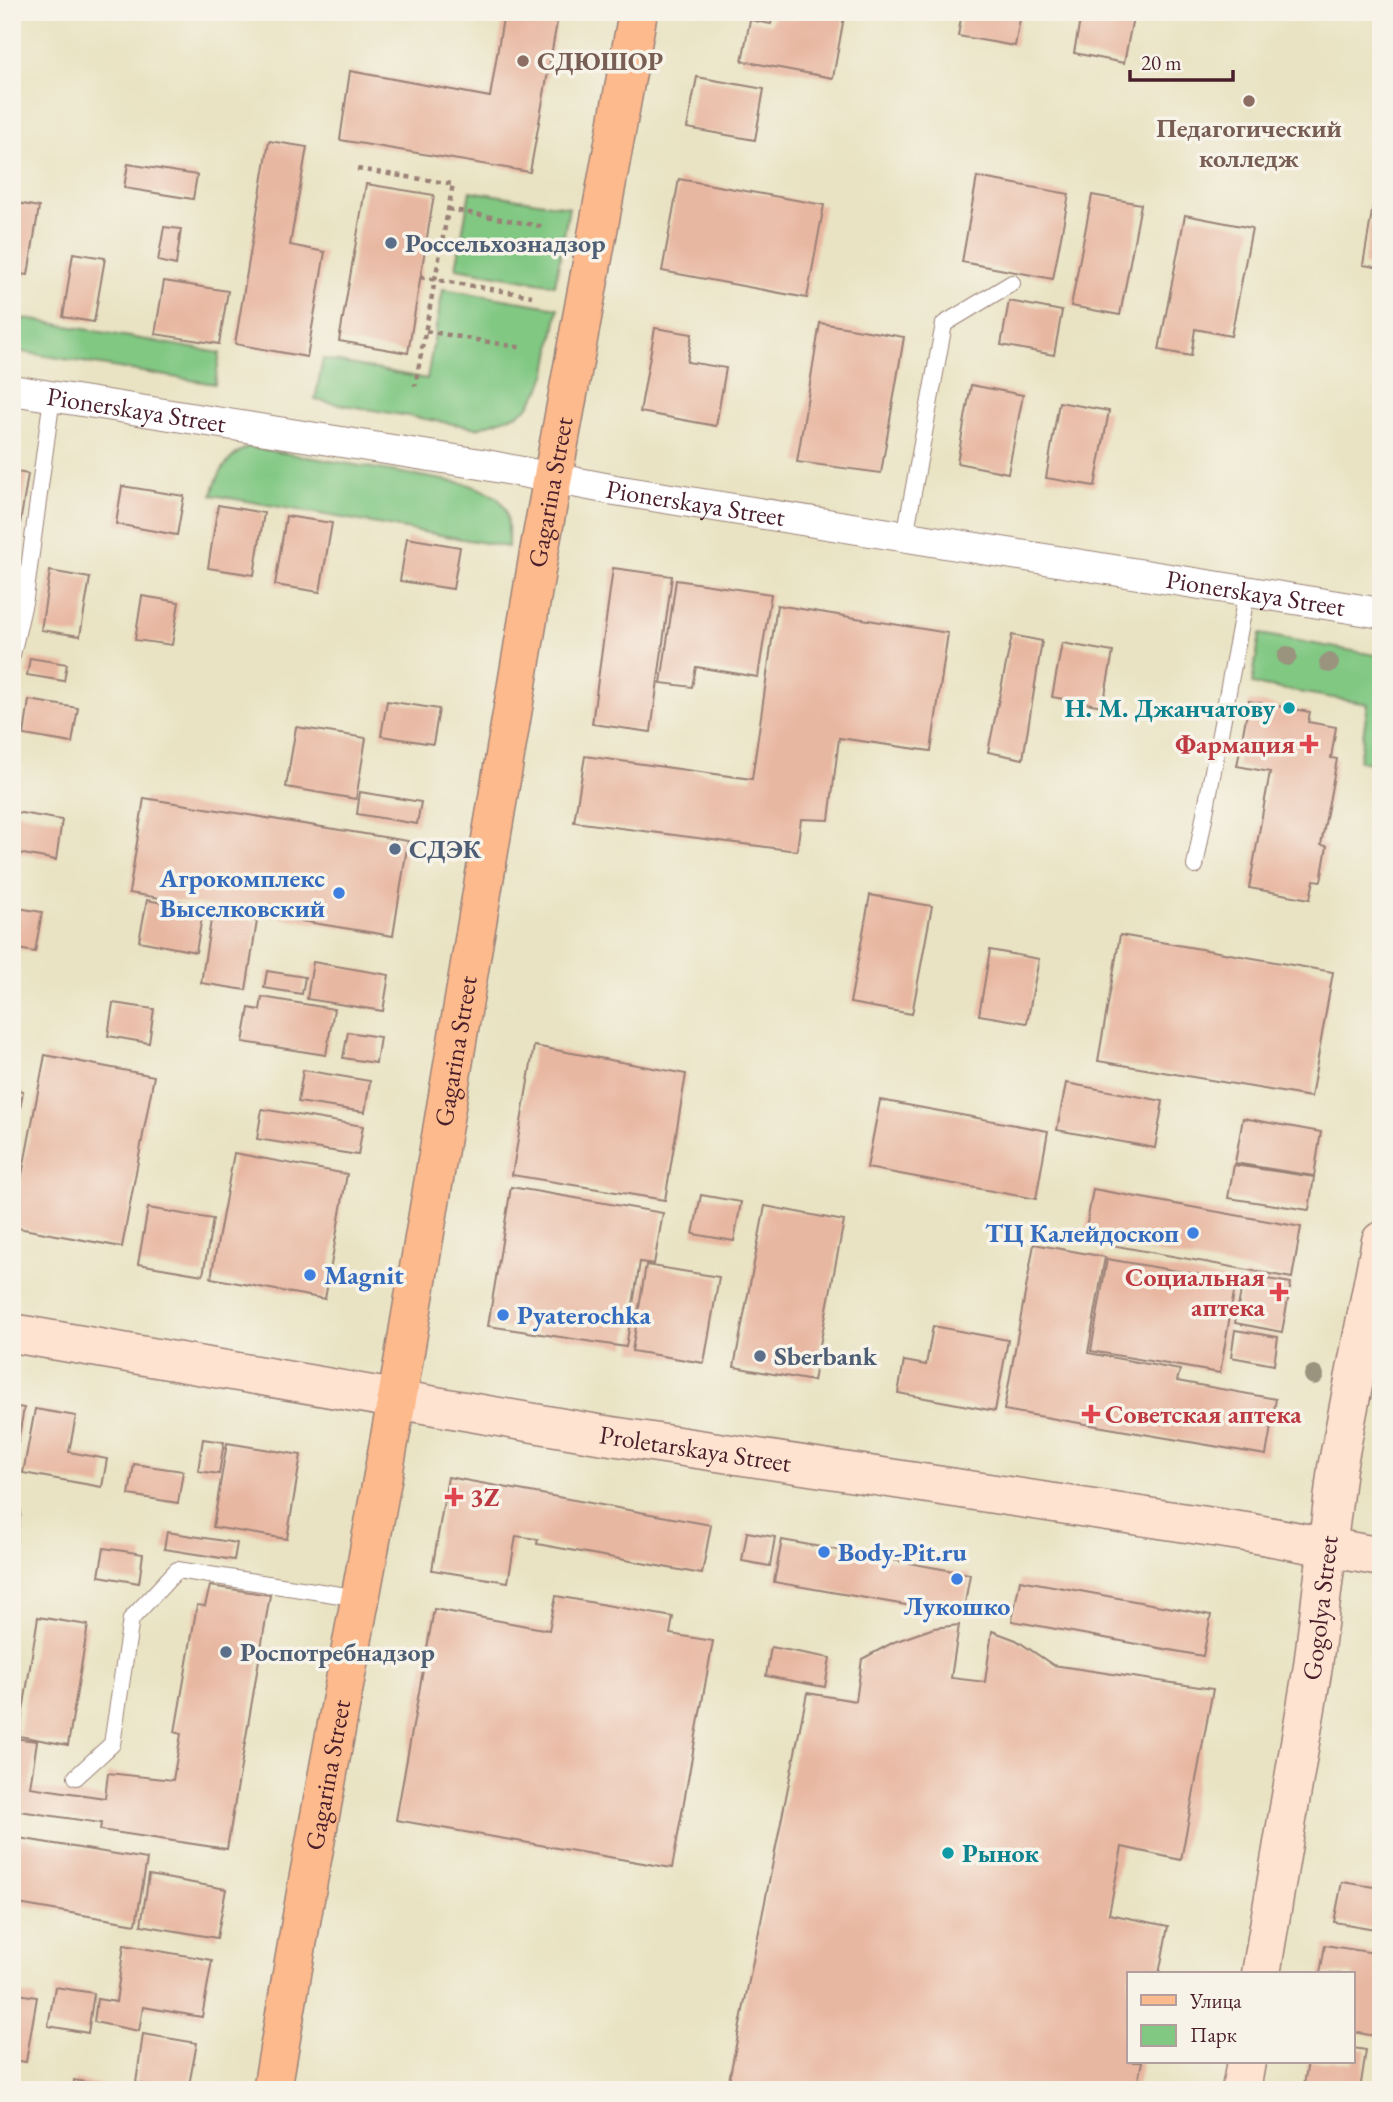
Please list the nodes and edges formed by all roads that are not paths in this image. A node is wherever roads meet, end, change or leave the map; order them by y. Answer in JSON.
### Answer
{"nodes":[{"id":1,"x":638,"y":12,"type":"edge"},
{"id":2,"x":1012,"y":283,"type":"dead end"},
{"id":3,"x":12,"y":390,"type":"edge"},
{"id":4,"x":52,"y":397,"type":"junction"},
{"id":5,"x":554,"y":478,"type":"junction"},
{"id":6,"x":905,"y":536,"type":"junction"},
{"id":7,"x":1247,"y":592,"type":"junction"},
{"id":8,"x":1381,"y":613,"type":"edge"},
{"id":9,"x":12,"y":655,"type":"edge"},
{"id":10,"x":1195,"y":866,"type":"dead end"},
{"id":11,"x":1381,"y":1241,"type":"edge"},
{"id":12,"x":12,"y":1333,"type":"edge"},
{"id":13,"x":397,"y":1399,"type":"junction"},
{"id":14,"x":1327,"y":1548,"type":"junction"},
{"id":15,"x":1381,"y":1557,"type":"edge"},
{"id":16,"x":360,"y":1598,"type":"junction"},
{"id":17,"x":76,"y":1777,"type":"dead end"},
{"id":18,"x":1261,"y":1972,"type":"edge"},
{"id":19,"x":1246,"y":2064,"type":"edge"},
{"id":20,"x":272,"y":2090,"type":"edge"},
{"id":21,"x":1241,"y":2090,"type":"edge"}],
"edges":[{"from":1,"to":5,"type":"main road","name":"Gagarina Street"},
{"from":2,"to":6,"type":"lane"},
{"from":3,"to":4,"type":"street","name":"Pionerskaya Street"},
{"from":4,"to":5,"type":"street","name":"Pionerskaya Street"},
{"from":4,"to":9,"type":"lane"},
{"from":5,"to":6,"type":"street","name":"Pionerskaya Street"},
{"from":5,"to":13,"type":"main road","name":"Gagarina Street"},
{"from":6,"to":7,"type":"street","name":"Pionerskaya Street"},
{"from":7,"to":8,"type":"street","name":"Pionerskaya Street"},
{"from":7,"to":10,"type":"lane"},
{"from":11,"to":14,"type":"main road","name":"Gogolya Street"},
{"from":12,"to":13,"type":"main road","name":"Proletarskaya Street"},
{"from":13,"to":14,"type":"main road","name":"Proletarskaya Street"},
{"from":13,"to":16,"type":"main road","name":"Gagarina Street"},
{"from":14,"to":15,"type":"main road","name":"Proletarskaya Street"},
{"from":14,"to":18,"type":"main road","name":"Gogolya Street"},
{"from":16,"to":17,"type":"lane"},
{"from":16,"to":20,"type":"main road","name":"Gagarina Street"},
{"from":19,"to":21,"type":"main road"}]}
